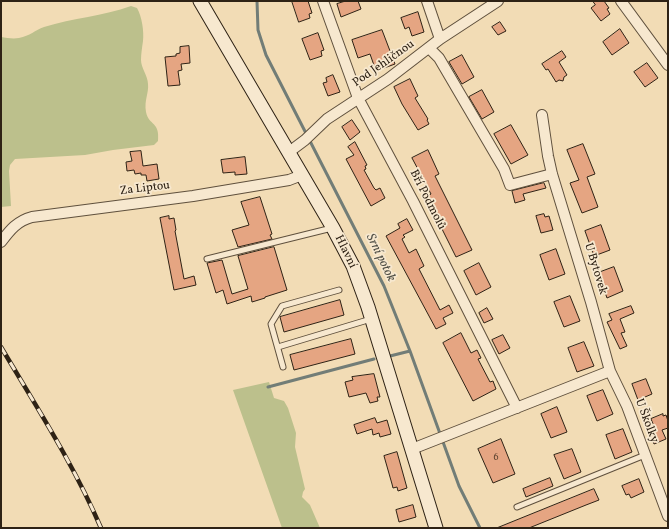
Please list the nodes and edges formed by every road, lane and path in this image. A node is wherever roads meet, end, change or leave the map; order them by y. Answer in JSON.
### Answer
{"nodes":[{"id":1,"x":200,"y":1,"type":"edge"},
{"id":2,"x":323,"y":1,"type":"edge"},
{"id":3,"x":427,"y":1,"type":"edge"},
{"id":4,"x":498,"y":1,"type":"edge"},
{"id":5,"x":621,"y":1,"type":"edge"},
{"id":6,"x":440,"y":39,"type":"junction"},
{"id":7,"x":429,"y":48,"type":"junction"},
{"id":8,"x":668,"y":65,"type":"edge"},
{"id":9,"x":358,"y":98,"type":"junction"},
{"id":10,"x":542,"y":115,"type":"dead end"},
{"id":11,"x":289,"y":152,"type":"junction"},
{"id":12,"x":552,"y":174,"type":"junction"},
{"id":13,"x":302,"y":175,"type":"junction"},
{"id":14,"x":333,"y":228,"type":"junction"},
{"id":15,"x":1,"y":242,"type":"edge"},
{"id":16,"x":207,"y":259,"type":"dead end"},
{"id":17,"x":339,"y":290,"type":"dead end"},
{"id":18,"x":372,"y":319,"type":"junction"},
{"id":19,"x":278,"y":347,"type":"junction"},
{"id":20,"x":283,"y":367,"type":"dead end"},
{"id":21,"x":610,"y":371,"type":"junction"},
{"id":22,"x":517,"y":408,"type":"junction"},
{"id":23,"x":412,"y":449,"type":"junction"},
{"id":24,"x":645,"y":455,"type":"junction"},
{"id":25,"x":666,"y":503,"type":"edge"},
{"id":26,"x":517,"y":507,"type":"dead end"},
{"id":27,"x":668,"y":516,"type":"edge"},
{"id":28,"x":436,"y":528,"type":"edge"}],
"edges":[{"from":1,"to":11,"type":"street","name":"Hlavní"},
{"from":2,"to":9,"type":"street","name":"Bří Podmolů"},
{"from":3,"to":6,"type":"street"},
{"from":4,"to":6,"type":"street","name":"Pod Jehličnou"},
{"from":5,"to":8,"type":"street"},
{"from":6,"to":7,"type":"street","name":"Pod Jehličnou"},
{"from":7,"to":9,"type":"street","name":"Pod Jehličnou"},
{"from":7,"to":12,"type":"street"},
{"from":9,"to":11,"type":"street","name":"Pod Jehličnou"},
{"from":9,"to":22,"type":"street","name":"Bří Podmolů"},
{"from":10,"to":12,"type":"street","name":"U Bytovek"},
{"from":11,"to":13,"type":"street","name":"Hlavní"},
{"from":12,"to":21,"type":"street","name":"U Bytovek"},
{"from":13,"to":14,"type":"street","name":"Hlavní"},
{"from":13,"to":15,"type":"street","name":"Za Liptou"},
{"from":14,"to":16,"type":"lane"},
{"from":14,"to":18,"type":"street","name":"Hlavní"},
{"from":17,"to":19,"type":"lane"},
{"from":18,"to":19,"type":"lane"},
{"from":18,"to":23,"type":"street","name":"Hlavní"},
{"from":19,"to":20,"type":"lane"},
{"from":21,"to":22,"type":"street"},
{"from":21,"to":24,"type":"street","name":"U Školky"},
{"from":22,"to":23,"type":"street"},
{"from":23,"to":28,"type":"street","name":"Hlavní"},
{"from":24,"to":25,"type":"street","name":"U Školky"},
{"from":24,"to":26,"type":"lane"},
{"from":25,"to":27,"type":"street","name":"U Školky"}]}
